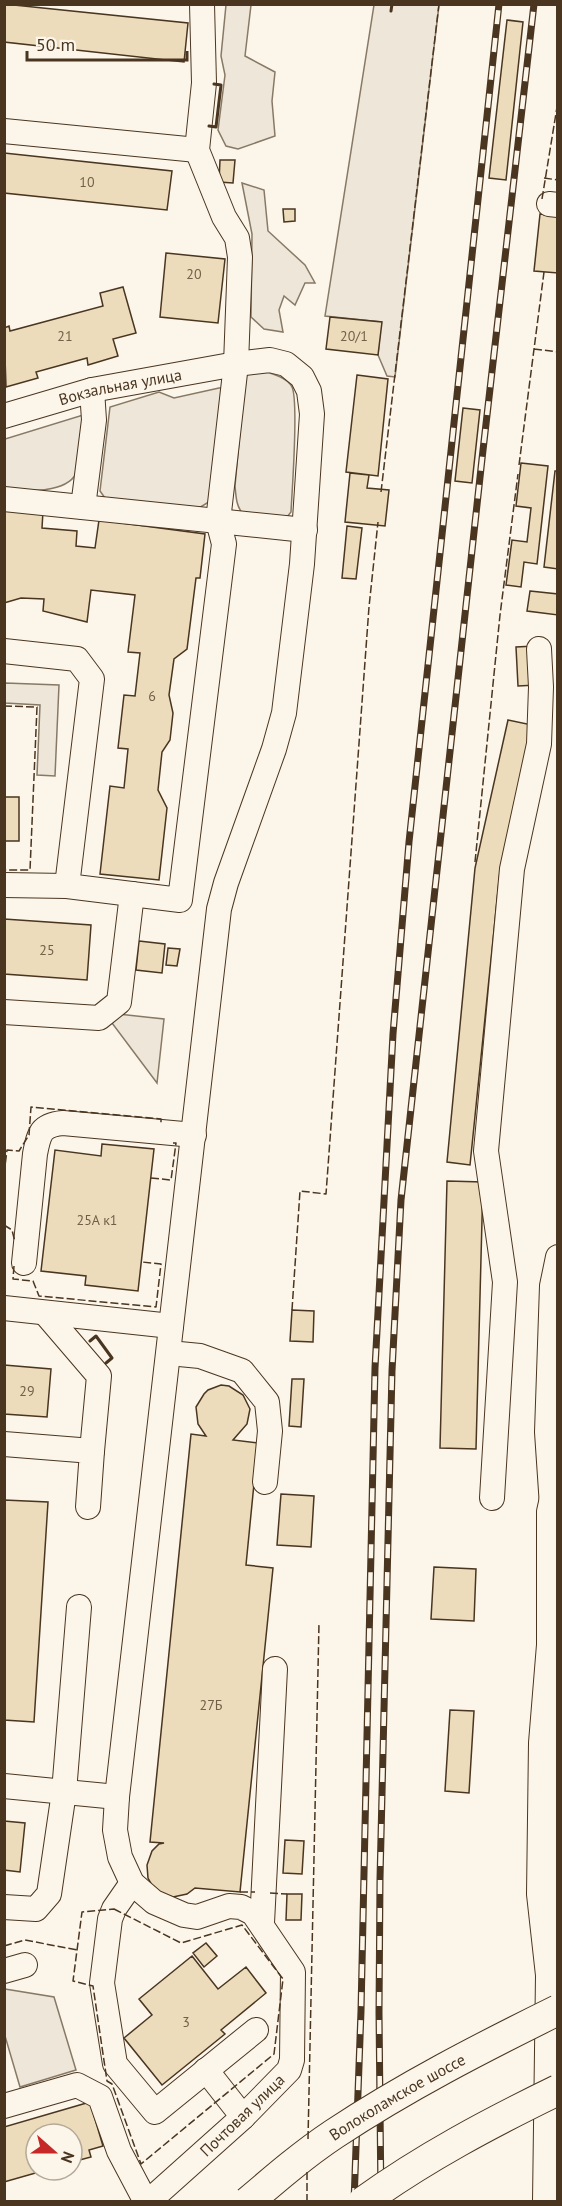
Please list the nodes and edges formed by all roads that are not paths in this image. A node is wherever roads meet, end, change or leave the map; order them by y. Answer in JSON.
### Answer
{"nodes":[{"id":1,"x":201,"y":5,"type":"edge"},
{"id":2,"x":4,"y":131,"type":"edge"},
{"id":3,"x":197,"y":150,"type":"junction"},
{"id":4,"x":236,"y":364,"type":"junction"},
{"id":5,"x":92,"y":390,"type":"junction"},
{"id":6,"x":4,"y":416,"type":"edge"},
{"id":7,"x":4,"y":499,"type":"edge"},
{"id":8,"x":83,"y":507,"type":"junction"},
{"id":9,"x":218,"y":521,"type":"junction"},
{"id":10,"x":305,"y":530,"type":"junction"},
{"id":11,"x":539,"y":649,"type":"dead end"},
{"id":12,"x":4,"y":651,"type":"edge"},
{"id":13,"x":548,"y":739,"type":"edge"},
{"id":14,"x":4,"y":885,"type":"edge"},
{"id":15,"x":67,"y":886,"type":"junction"},
{"id":16,"x":132,"y":894,"type":"junction"},
{"id":17,"x":180,"y":900,"type":"junction"},
{"id":18,"x":220,"y":905,"type":"junction"},
{"id":19,"x":4,"y":1012,"type":"edge"},
{"id":20,"x":194,"y":1135,"type":"junction"},
{"id":21,"x":558,"y":1257,"type":"edge"},
{"id":22,"x":24,"y":1263,"type":"dead end"},
{"id":23,"x":4,"y":1308,"type":"edge"},
{"id":24,"x":45,"y":1312,"type":"junction"},
{"id":25,"x":171,"y":1326,"type":"junction"},
{"id":26,"x":169,"y":1353,"type":"junction"},
{"id":27,"x":4,"y":1444,"type":"edge"},
{"id":28,"x":92,"y":1451,"type":"junction"},
{"id":29,"x":265,"y":1482,"type":"dead end"},
{"id":30,"x":492,"y":1498,"type":"dead end"},
{"id":31,"x":555,"y":1498,"type":"edge"},
{"id":32,"x":88,"y":1507,"type":"dead end"},
{"id":33,"x":79,"y":1607,"type":"dead end"},
{"id":34,"x":555,"y":1658,"type":"edge"},
{"id":35,"x":275,"y":1668,"type":"dead end"},
{"id":36,"x":4,"y":1786,"type":"edge"},
{"id":37,"x":64,"y":1792,"type":"junction"},
{"id":38,"x":117,"y":1797,"type":"junction"},
{"id":39,"x":132,"y":1883,"type":"junction"},
{"id":40,"x":4,"y":1907,"type":"edge"},
{"id":41,"x":262,"y":1923,"type":"junction"},
{"id":42,"x":554,"y":1963,"type":"edge"},
{"id":43,"x":558,"y":2010,"type":"edge"},
{"id":44,"x":256,"y":2030,"type":"dead end"},
{"id":45,"x":206,"y":2070,"type":"junction"},
{"id":46,"x":558,"y":2090,"type":"edge"},
{"id":47,"x":4,"y":2106,"type":"edge"},
{"id":48,"x":243,"y":2117,"type":"junction"},
{"id":49,"x":549,"y":2165,"type":"junction"},
{"id":50,"x":147,"y":2202,"type":"edge"},
{"id":51,"x":248,"y":2202,"type":"edge"},
{"id":52,"x":363,"y":2202,"type":"edge"},
{"id":53,"x":548,"y":2202,"type":"edge"},
{"id":54,"x":557,"y":2202,"type":"edge"}],
"edges":[{"from":1,"to":3,"type":"street"},
{"from":2,"to":3,"type":"street"},
{"from":3,"to":4,"type":"street"},
{"from":4,"to":5,"type":"street","name":"Вокзальная улица"},
{"from":4,"to":9,"type":"street"},
{"from":4,"to":10,"type":"street","name":"Вокзальная улица"},
{"from":5,"to":6,"type":"street","name":"Вокзальная улица"},
{"from":5,"to":8,"type":"street"},
{"from":7,"to":8,"type":"street"},
{"from":8,"to":9,"type":"street"},
{"from":9,"to":10,"type":"street"},
{"from":9,"to":17,"type":"street"},
{"from":10,"to":18,"type":"street","name":"Вокзальная улица"},
{"from":11,"to":13,"type":"street"},
{"from":12,"to":15,"type":"street"},
{"from":13,"to":30,"type":"street"},
{"from":14,"to":15,"type":"street"},
{"from":15,"to":16,"type":"street"},
{"from":16,"to":17,"type":"street"},
{"from":16,"to":19,"type":"street"},
{"from":17,"to":18,"type":"street"},
{"from":18,"to":20,"type":"street","name":"Вокзальная улица"},
{"from":20,"to":22,"type":"street"},
{"from":20,"to":25,"type":"street","name":"Вокзальная улица"},
{"from":21,"to":31,"type":"street"},
{"from":23,"to":24,"type":"street"},
{"from":24,"to":25,"type":"street"},
{"from":24,"to":28,"type":"street"},
{"from":25,"to":26,"type":"street","name":"Вокзальная улица"},
{"from":26,"to":29,"type":"street"},
{"from":26,"to":38,"type":"street","name":"Вокзальная улица"},
{"from":27,"to":28,"type":"street"},
{"from":28,"to":32,"type":"street"},
{"from":31,"to":34,"type":"main road"},
{"from":33,"to":37,"type":"street"},
{"from":34,"to":42,"type":"main road"},
{"from":35,"to":41,"type":"street"},
{"from":36,"to":37,"type":"street"},
{"from":37,"to":38,"type":"street"},
{"from":37,"to":40,"type":"street"},
{"from":38,"to":39,"type":"street","name":"Вокзальная улица"},
{"from":39,"to":41,"type":"street"},
{"from":39,"to":45,"type":"street"},
{"from":41,"to":48,"type":"street","name":"Почтовая улица"},
{"from":42,"to":49,"type":"main road"},
{"from":43,"to":51,"type":"main road","name":"Волоколамское шоссе","bridge":true},
{"from":44,"to":45,"type":"street"},
{"from":45,"to":48,"type":"street"},
{"from":46,"to":52,"type":"main road","bridge":true},
{"from":47,"to":50,"type":"street"},
{"from":48,"to":50,"type":"street","name":"Почтовая улица"},
{"from":49,"to":53,"type":"main road"},
{"from":49,"to":54,"type":"main road"}]}
